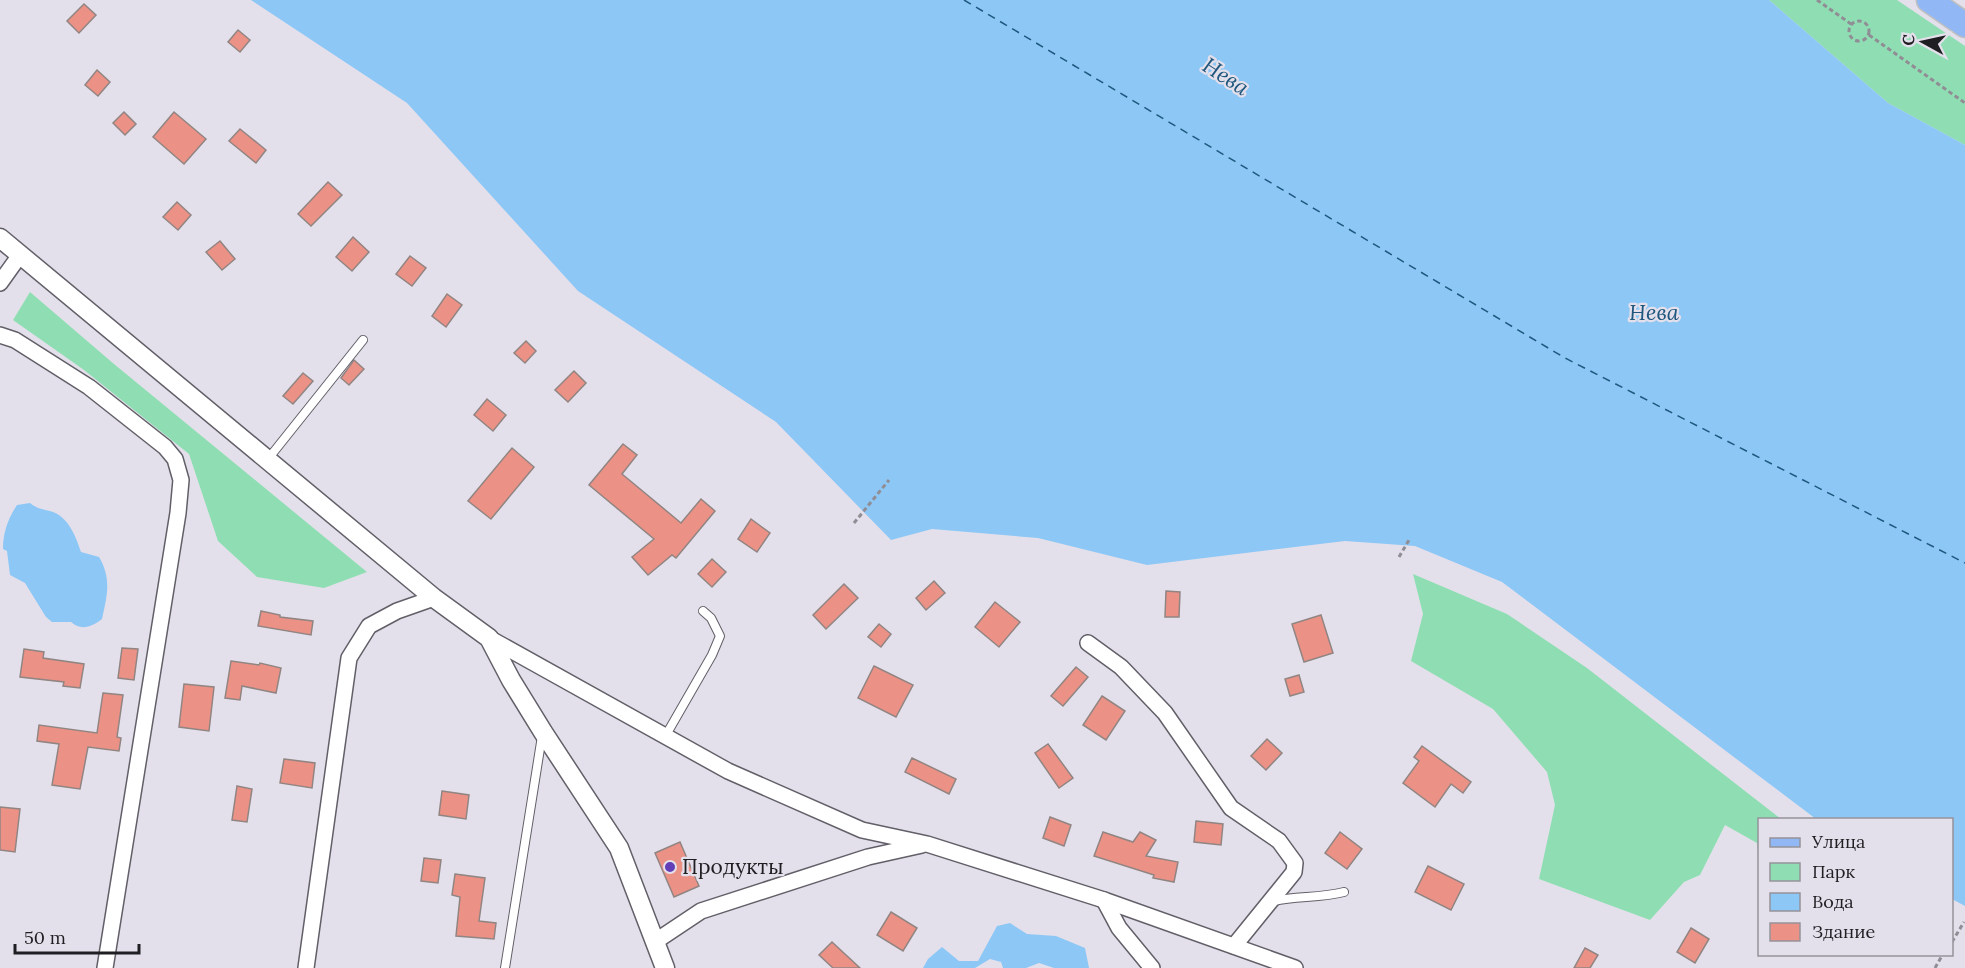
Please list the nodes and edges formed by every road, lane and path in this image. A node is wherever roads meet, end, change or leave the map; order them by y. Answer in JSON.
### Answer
{"nodes":[{"id":1,"x":1816,"y":0,"type":"edge"},
{"id":2,"x":1929,"y":0,"type":"edge"},
{"id":3,"x":1851,"y":24,"type":"junction"},
{"id":4,"x":1965,"y":25,"type":"edge"},
{"id":5,"x":1869,"y":35,"type":"junction"},
{"id":6,"x":1965,"y":103,"type":"edge"},
{"id":7,"x":0,"y":238,"type":"edge"},
{"id":8,"x":20,"y":255,"type":"junction"},
{"id":9,"x":0,"y":283,"type":"edge"},
{"id":10,"x":0,"y":334,"type":"edge"},
{"id":11,"x":363,"y":340,"type":"dead end"},
{"id":12,"x":268,"y":459,"type":"junction"},
{"id":13,"x":889,"y":480,"type":"dead end"},
{"id":14,"x":854,"y":524,"type":"dead end"},
{"id":15,"x":1409,"y":540,"type":"dead end"},
{"id":16,"x":1399,"y":557,"type":"dead end"},
{"id":17,"x":434,"y":598,"type":"junction"},
{"id":18,"x":703,"y":611,"type":"dead end"},
{"id":19,"x":489,"y":638,"type":"junction"},
{"id":20,"x":1088,"y":644,"type":"dead end"},
{"id":21,"x":543,"y":732,"type":"junction"},
{"id":22,"x":666,"y":735,"type":"junction"},
{"id":23,"x":927,"y":844,"type":"junction"},
{"id":24,"x":1344,"y":892,"type":"dead end"},
{"id":25,"x":1104,"y":900,"type":"junction"},
{"id":26,"x":1269,"y":902,"type":"junction"},
{"id":27,"x":1964,"y":922,"type":"edge"},
{"id":28,"x":1953,"y":940,"type":"edge"},
{"id":29,"x":656,"y":941,"type":"junction"},
{"id":30,"x":1234,"y":946,"type":"junction"},
{"id":31,"x":105,"y":968,"type":"edge"},
{"id":32,"x":306,"y":968,"type":"edge"},
{"id":33,"x":505,"y":968,"type":"edge"},
{"id":34,"x":665,"y":968,"type":"edge"},
{"id":35,"x":1152,"y":968,"type":"edge"},
{"id":36,"x":1295,"y":968,"type":"edge"}],
"edges":[{"from":1,"to":3,"type":"path"},
{"from":2,"to":4,"type":"main road"},
{"from":3,"to":5,"type":"path"},
{"from":3,"to":5,"type":"path"},
{"from":5,"to":6,"type":"path"},
{"from":7,"to":8,"type":"street"},
{"from":8,"to":9,"type":"street"},
{"from":8,"to":12,"type":"street"},
{"from":10,"to":31,"type":"street"},
{"from":11,"to":12,"type":"lane"},
{"from":12,"to":17,"type":"street"},
{"from":13,"to":14,"type":"path"},
{"from":15,"to":16,"type":"path"},
{"from":17,"to":19,"type":"street"},
{"from":17,"to":32,"type":"street"},
{"from":18,"to":22,"type":"lane"},
{"from":19,"to":21,"type":"street"},
{"from":19,"to":22,"type":"street"},
{"from":20,"to":26,"type":"street"},
{"from":21,"to":29,"type":"street"},
{"from":21,"to":33,"type":"lane"},
{"from":22,"to":23,"type":"street"},
{"from":23,"to":25,"type":"street"},
{"from":23,"to":29,"type":"street"},
{"from":24,"to":26,"type":"lane"},
{"from":25,"to":30,"type":"street"},
{"from":25,"to":35,"type":"street"},
{"from":26,"to":30,"type":"street"},
{"from":27,"to":28,"type":"path"},
{"from":29,"to":34,"type":"street"},
{"from":30,"to":36,"type":"street"}]}
